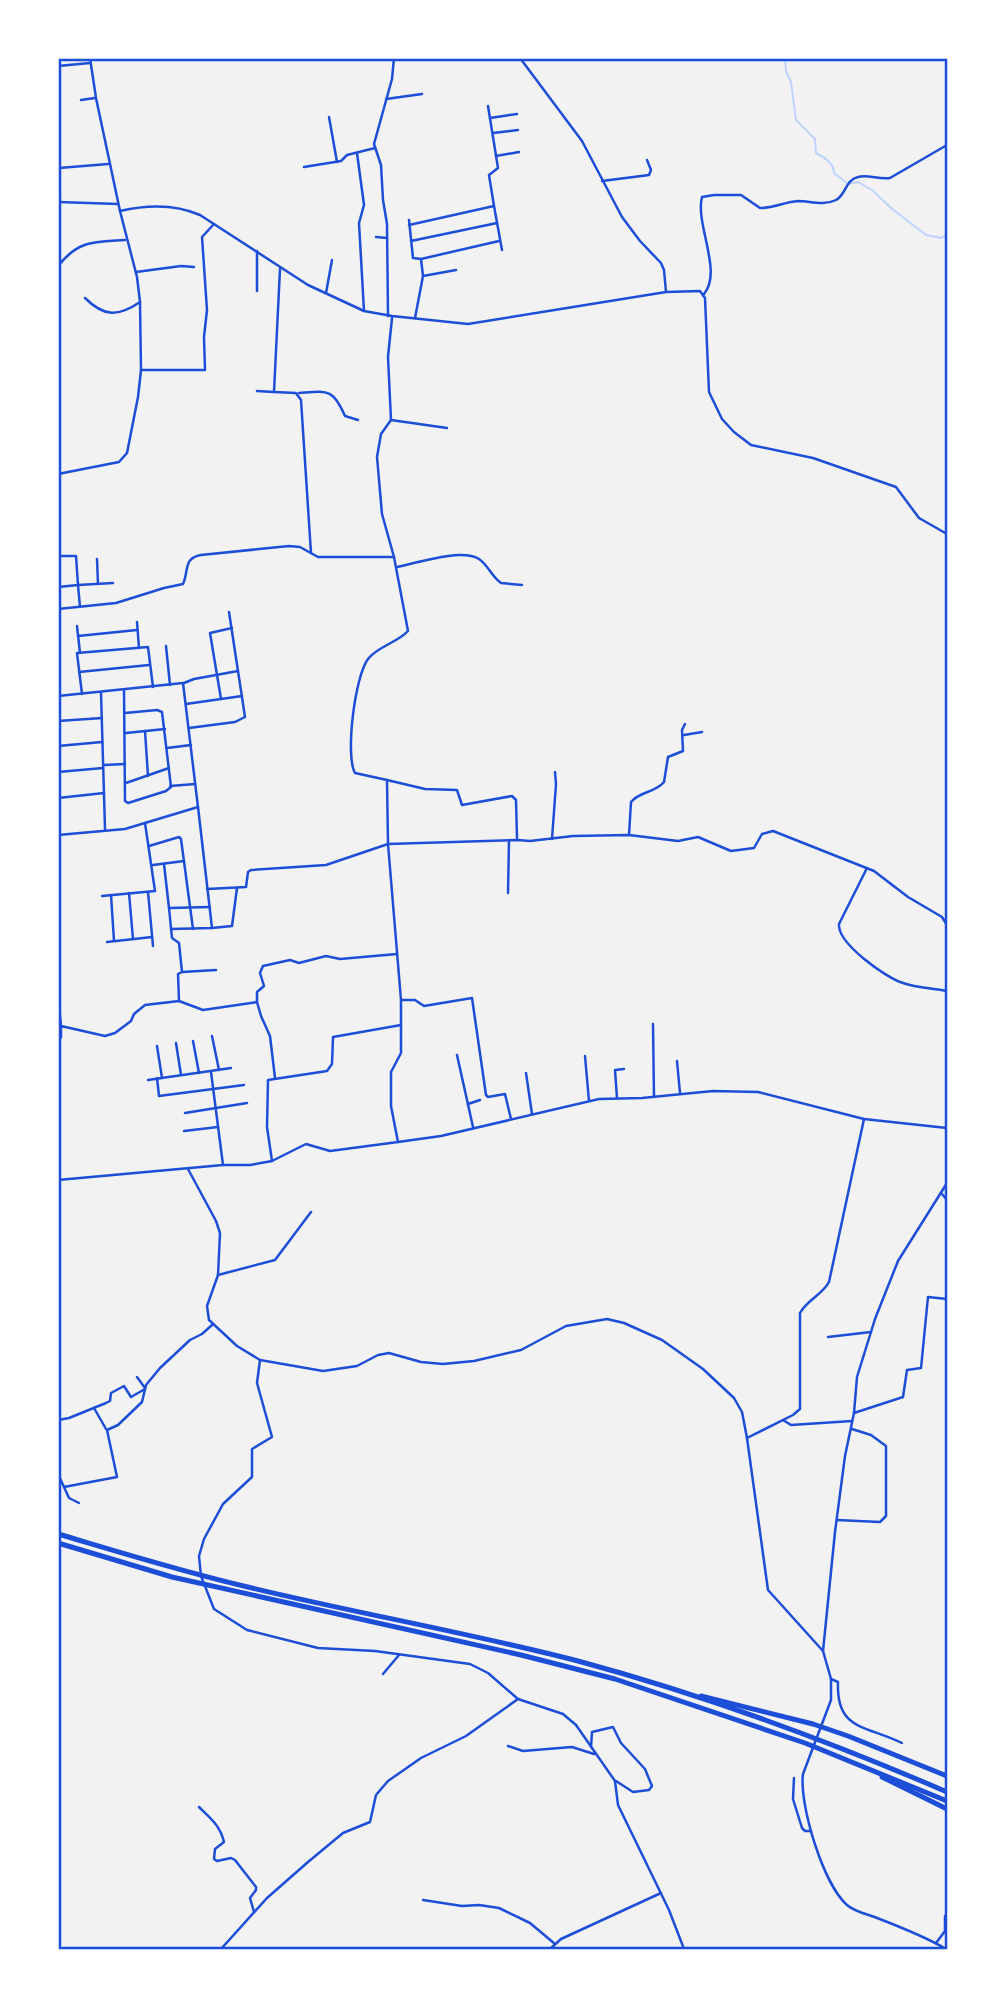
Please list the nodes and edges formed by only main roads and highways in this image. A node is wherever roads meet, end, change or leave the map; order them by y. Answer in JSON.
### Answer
{"nodes":[{"id":1,"x":58,"y":1534,"type":"edge"},
{"id":2,"x":58,"y":1544,"type":"edge"},
{"id":3,"x":670,"y":1689,"type":"junction"},
{"id":4,"x":805,"y":1743,"type":"junction"},
{"id":5,"x":947,"y":1776,"type":"edge"},
{"id":6,"x":947,"y":1792,"type":"edge"},
{"id":7,"x":947,"y":1801,"type":"edge"},
{"id":8,"x":947,"y":1809,"type":"edge"}],
"edges":[{"from":1,"to":3,"type":"highway"},
{"from":2,"to":4,"type":"highway"},
{"from":3,"to":5,"type":"highway"},
{"from":3,"to":6,"type":"highway"},
{"from":4,"to":7,"type":"highway"},
{"from":4,"to":8,"type":"highway"}]}
